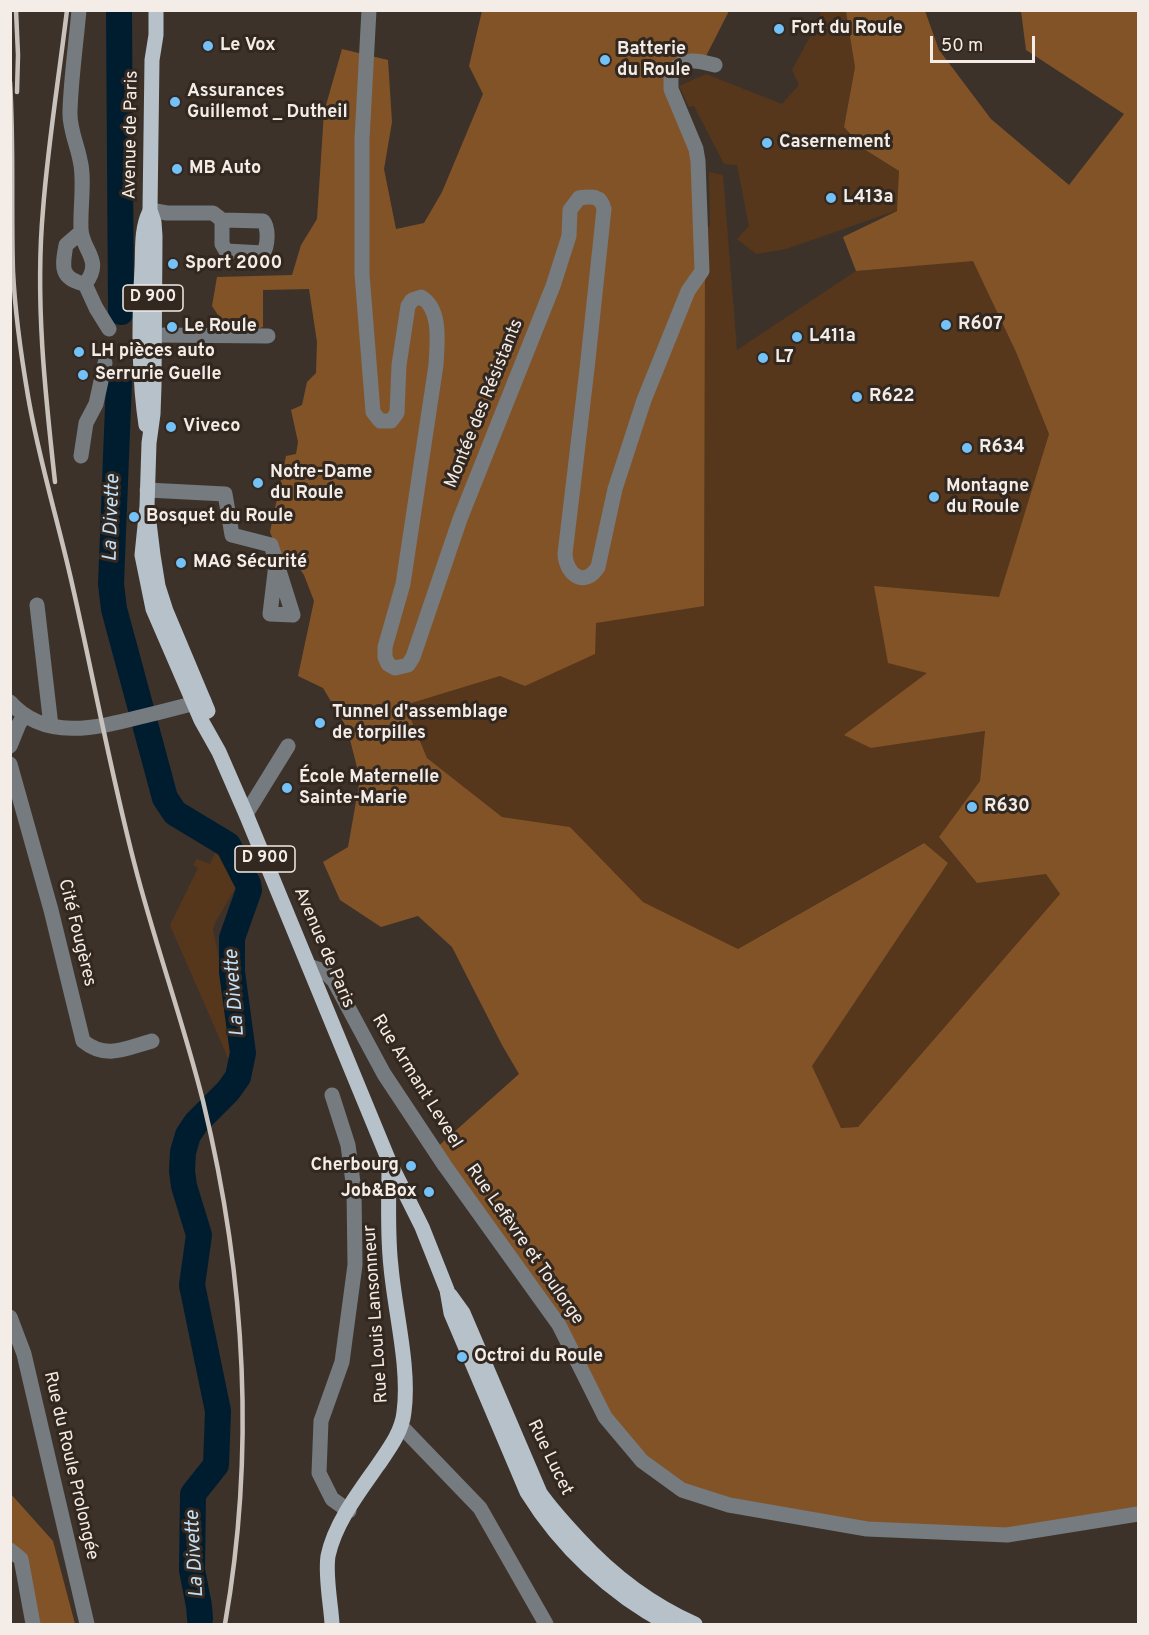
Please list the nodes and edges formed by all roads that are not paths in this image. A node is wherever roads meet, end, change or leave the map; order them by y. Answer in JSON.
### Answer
{"nodes":[{"id":1,"x":79,"y":10,"type":"edge"},
{"id":2,"x":146,"y":10,"type":"edge"},
{"id":3,"x":156,"y":10,"type":"edge"},
{"id":4,"x":369,"y":10,"type":"edge"},
{"id":5,"x":152,"y":60,"type":"junction"},
{"id":6,"x":715,"y":65,"type":"dead end"},
{"id":7,"x":150,"y":210,"type":"junction"},
{"id":8,"x":222,"y":220,"type":"dead end"},
{"id":9,"x":81,"y":232,"type":"junction"},
{"id":10,"x":85,"y":284,"type":"junction"},
{"id":11,"x":109,"y":329,"type":"dead end"},
{"id":12,"x":153,"y":335,"type":"junction"},
{"id":13,"x":268,"y":336,"type":"dead end"},
{"id":14,"x":105,"y":363,"type":"dead end"},
{"id":15,"x":149,"y":442,"type":"junction"},
{"id":16,"x":81,"y":456,"type":"dead end"},
{"id":17,"x":147,"y":498,"type":"junction"},
{"id":18,"x":276,"y":564,"type":"dead end"},
{"id":19,"x":37,"y":605,"type":"dead end"},
{"id":20,"x":10,"y":702,"type":"edge"},
{"id":21,"x":199,"y":702,"type":"junction"},
{"id":22,"x":24,"y":716,"type":"junction"},
{"id":23,"x":51,"y":726,"type":"junction"},
{"id":24,"x":10,"y":746,"type":"edge"},
{"id":25,"x":288,"y":746,"type":"dead end"},
{"id":26,"x":10,"y":764,"type":"edge"},
{"id":27,"x":246,"y":814,"type":"junction"},
{"id":28,"x":309,"y":966,"type":"junction"},
{"id":29,"x":152,"y":1041,"type":"dead end"},
{"id":30,"x":332,"y":1095,"type":"dead end"},
{"id":31,"x":389,"y":1161,"type":"junction"},
{"id":32,"x":445,"y":1166,"type":"joint"},
{"id":33,"x":447,"y":1290,"type":"junction"},
{"id":34,"x":10,"y":1317,"type":"edge"},
{"id":35,"x":401,"y":1426,"type":"junction"},
{"id":36,"x":349,"y":1511,"type":"junction"},
{"id":37,"x":1138,"y":1514,"type":"edge"},
{"id":38,"x":10,"y":1550,"type":"edge"},
{"id":39,"x":33,"y":1624,"type":"edge"},
{"id":40,"x":87,"y":1624,"type":"edge"},
{"id":41,"x":332,"y":1624,"type":"edge"},
{"id":42,"x":546,"y":1624,"type":"edge"},
{"id":43,"x":668,"y":1624,"type":"edge"},
{"id":44,"x":695,"y":1624,"type":"edge"}],
"edges":[{"from":1,"to":9,"type":"street"},
{"from":2,"to":5,"type":"main road","name":"Avenue de Paris","number":"D 900"},
{"from":3,"to":5,"type":"main road","name":"Avenue de Paris","number":"D 900"},
{"from":4,"to":6,"type":"street","name":"Montée des Résistants"},
{"from":5,"to":7,"type":"main road","name":"Avenue de Paris","number":"D 900"},
{"from":7,"to":8,"type":"street"},
{"from":7,"to":12,"type":"main road","name":"Avenue de Paris","number":"D 900"},
{"from":7,"to":15,"type":"main road","name":"Avenue de Paris","number":"D 900"},
{"from":9,"to":10,"type":"street"},
{"from":9,"to":10,"type":"street"},
{"from":10,"to":11,"type":"street"},
{"from":12,"to":13,"type":"street"},
{"from":12,"to":15,"type":"main road","name":"Avenue de Paris","number":"D 900"},
{"from":14,"to":16,"type":"street"},
{"from":15,"to":17,"type":"main road","name":"Avenue de Paris","number":"D 900"},
{"from":17,"to":18,"type":"street"},
{"from":17,"to":21,"type":"main road","name":"Avenue de Paris","number":"D 900"},
{"from":19,"to":23,"type":"street"},
{"from":20,"to":22,"type":"street"},
{"from":21,"to":23,"type":"street"},
{"from":21,"to":27,"type":"main road","name":"Avenue de Paris","number":"D 900"},
{"from":22,"to":23,"type":"street"},
{"from":22,"to":24,"type":"street"},
{"from":25,"to":27,"type":"street"},
{"from":26,"to":29,"type":"street","name":"Cité Fougères"},
{"from":27,"to":28,"type":"main road","name":"Avenue de Paris","number":"D 900"},
{"from":28,"to":31,"type":"main road","name":"Avenue de Paris","number":"D 900"},
{"from":28,"to":32,"type":"street","name":"Rue Armant Leveel"},
{"from":30,"to":36,"type":"street"},
{"from":31,"to":33,"type":"main road","name":"Rue Lucet"},
{"from":31,"to":35,"type":"main road","name":"Rue Louis Lansonneur","number":"D 900"},
{"from":32,"to":37,"type":"street","name":"Rue Lefèvre et Toulorge"},
{"from":33,"to":43,"type":"main road","name":"Rue Lucet"},
{"from":33,"to":44,"type":"main road","name":"Rue Lucet"},
{"from":34,"to":40,"type":"street","name":"Rue du Roule Prolongée"},
{"from":35,"to":36,"type":"main road","name":"Rue Louis Lansonneur","number":"D 900"},
{"from":35,"to":42,"type":"street"},
{"from":36,"to":41,"type":"main road","name":"Rue Louis Lansonneur","number":"D 900"},
{"from":38,"to":39,"type":"street"}]}
